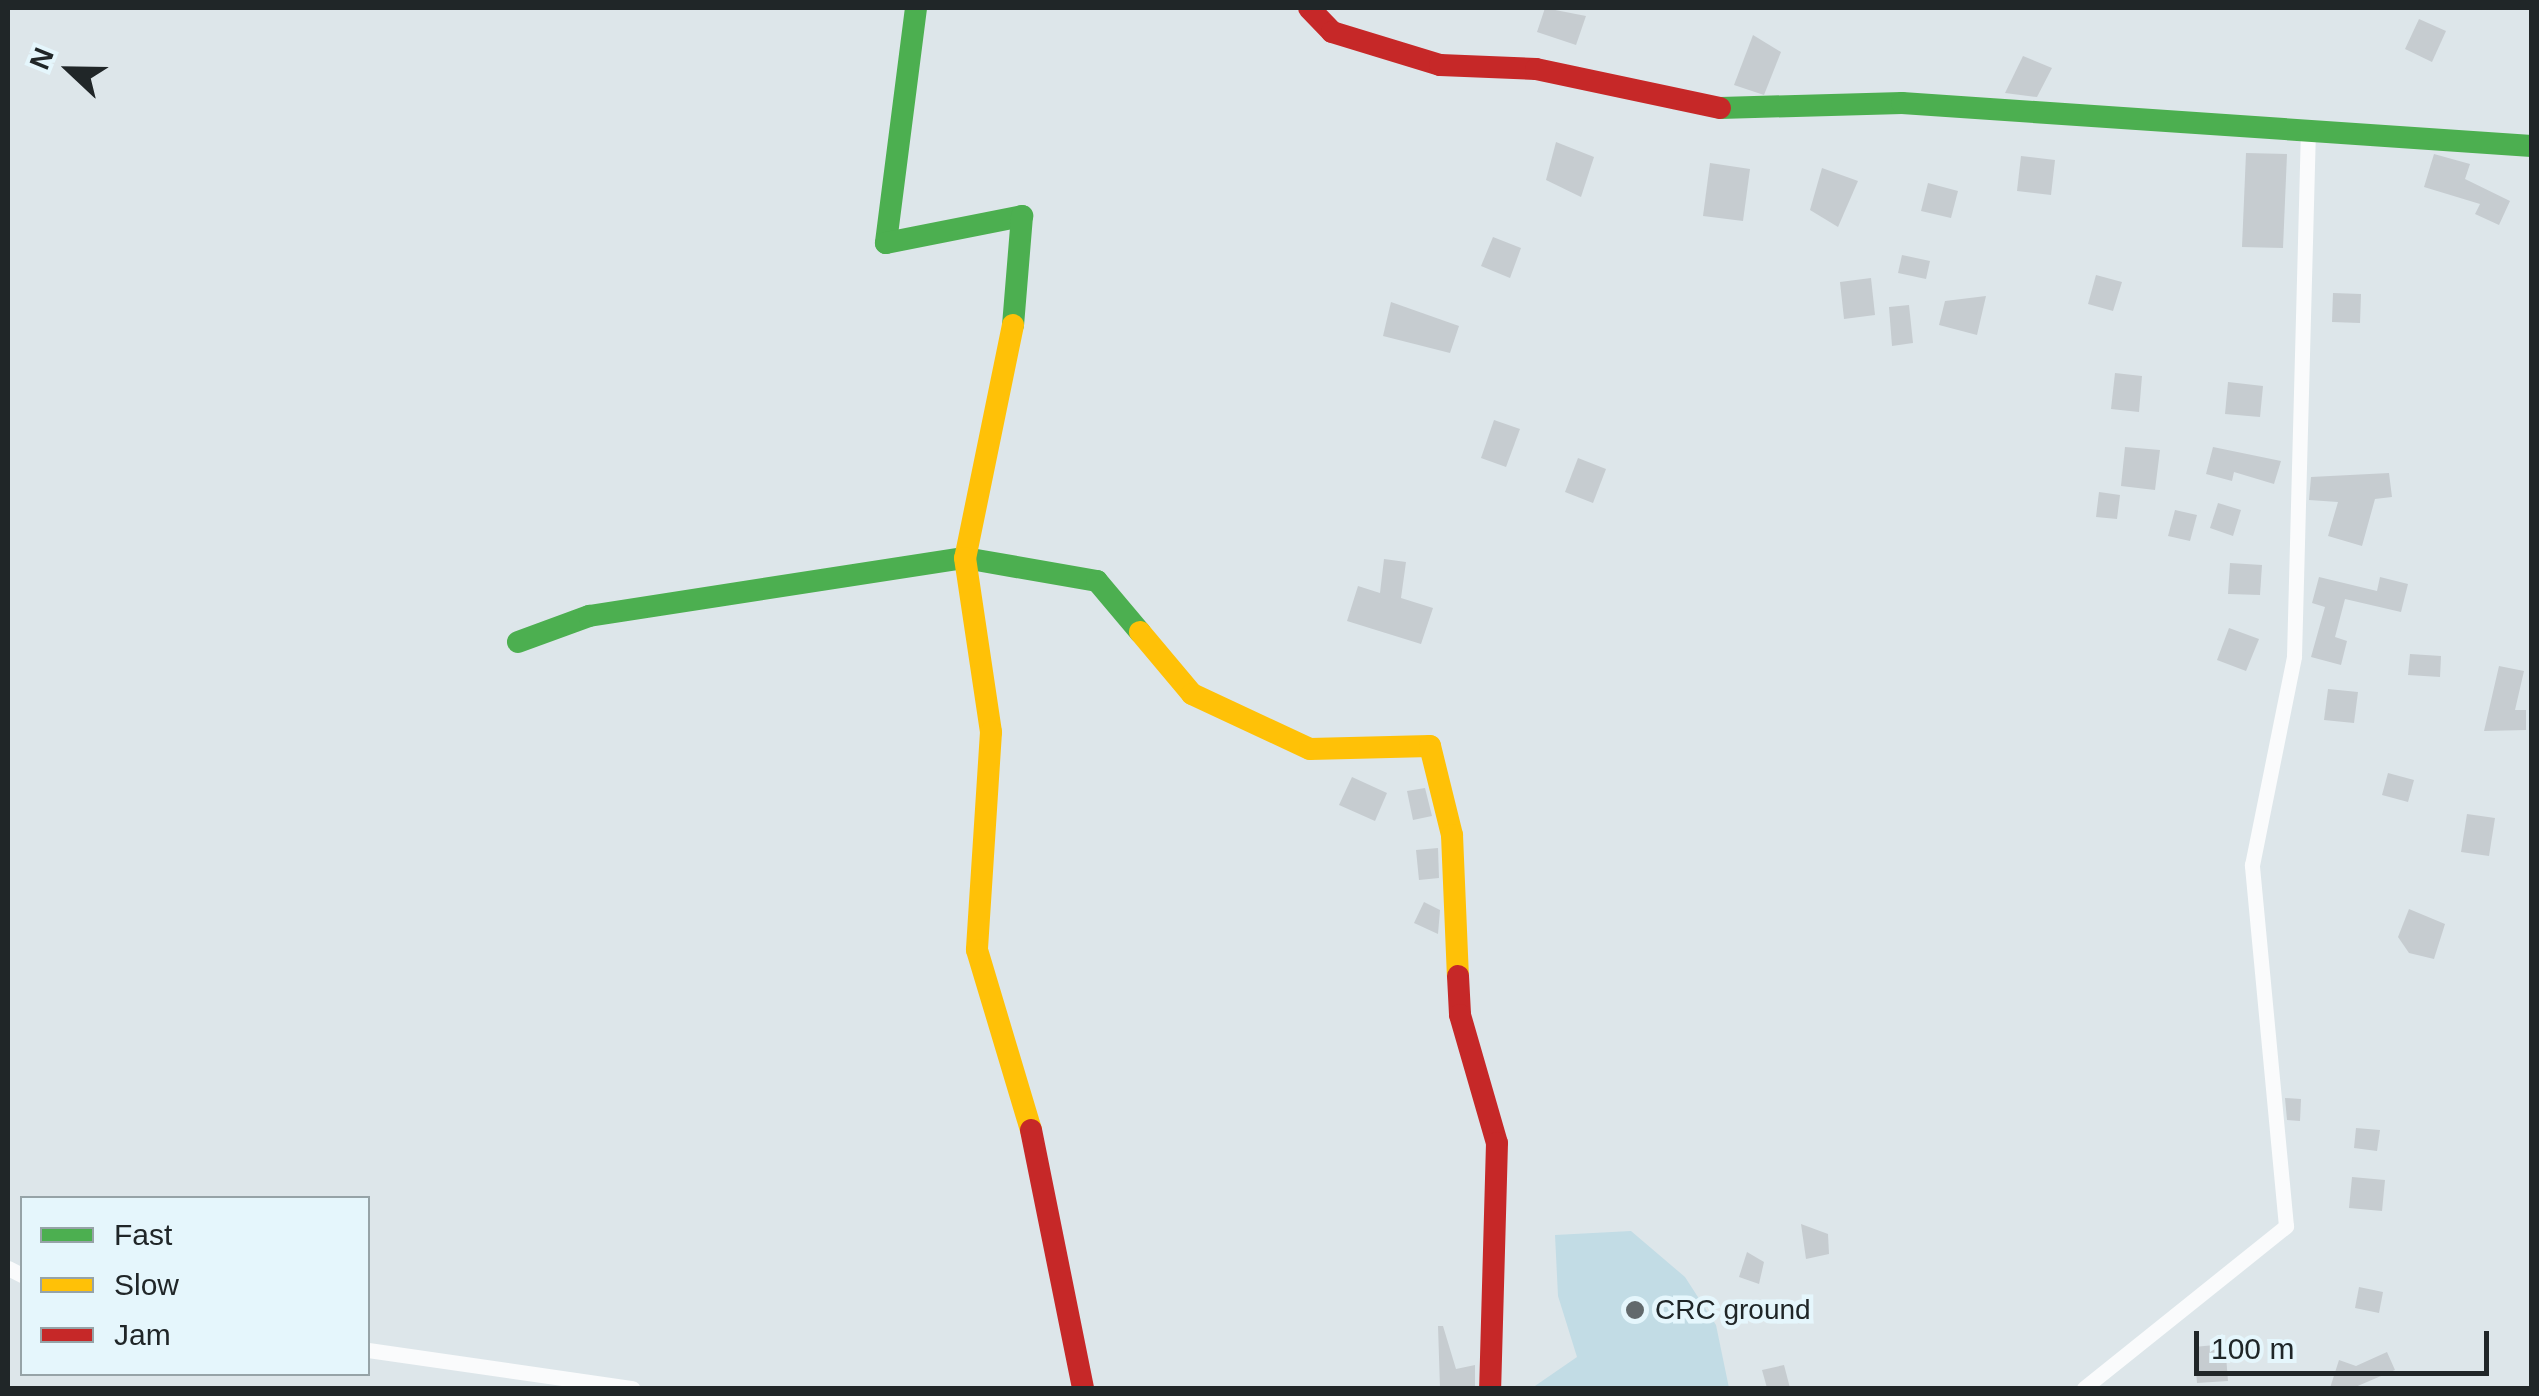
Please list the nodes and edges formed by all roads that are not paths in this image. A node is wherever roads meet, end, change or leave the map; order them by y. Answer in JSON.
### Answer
{"nodes":[{"id":1,"x":916,"y":8,"type":"edge"},
{"id":2,"x":1309,"y":8,"type":"edge"},
{"id":3,"x":2308,"y":128,"type":"junction"},
{"id":4,"x":2532,"y":146,"type":"edge"},
{"id":5,"x":966,"y":558,"type":"junction"},
{"id":6,"x":518,"y":642,"type":"dead end"},
{"id":7,"x":370,"y":1350,"type":"edge"},
{"id":8,"x":632,"y":1388,"type":"edge"},
{"id":9,"x":1083,"y":1388,"type":"edge"},
{"id":10,"x":1490,"y":1388,"type":"edge"},
{"id":11,"x":2084,"y":1388,"type":"edge"}],
"edges":[{"from":1,"to":5,"type":"street"},
{"from":2,"to":3,"type":"street"},
{"from":3,"to":4,"type":"street"},
{"from":3,"to":11,"type":"street"},
{"from":5,"to":6,"type":"street"},
{"from":5,"to":9,"type":"street"},
{"from":5,"to":10,"type":"street"},
{"from":7,"to":8,"type":"street"}]}
